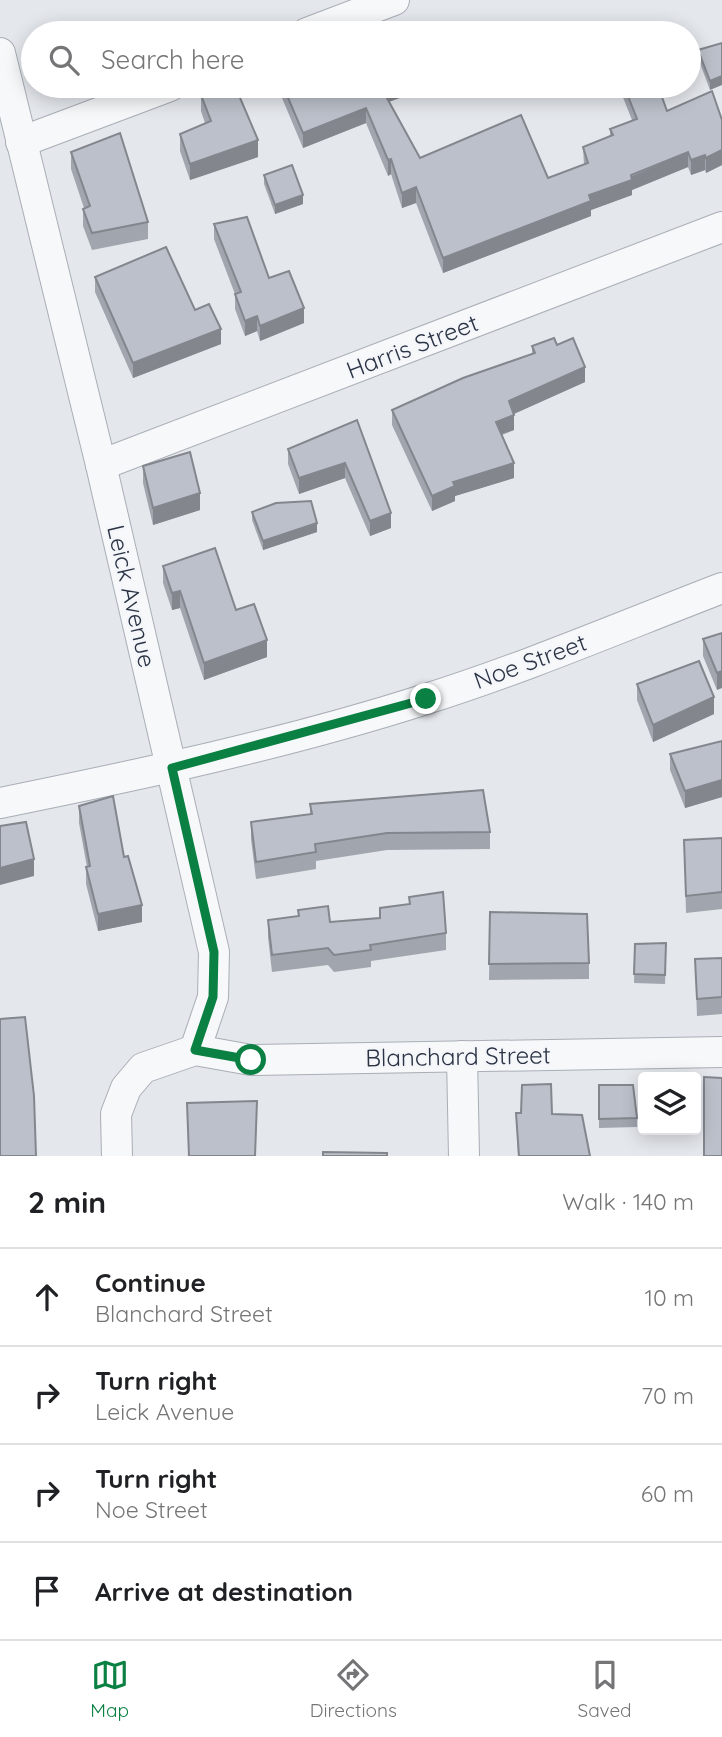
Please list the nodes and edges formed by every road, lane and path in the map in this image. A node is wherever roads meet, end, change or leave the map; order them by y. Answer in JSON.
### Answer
{"nodes":[{"id":1,"x":394,"y":0,"type":"edge"},
{"id":2,"x":339,"y":21,"type":"edge"},
{"id":3,"x":0,"y":53,"type":"edge"},
{"id":4,"x":127,"y":98,"type":"edge"},
{"id":5,"x":13,"y":130,"type":"edge"},
{"id":6,"x":722,"y":227,"type":"edge"},
{"id":7,"x":101,"y":466,"type":"junction"},
{"id":8,"x":722,"y":588,"type":"edge"},
{"id":9,"x":172,"y":768,"type":"junction"},
{"id":10,"x":0,"y":803,"type":"edge"},
{"id":11,"x":195,"y":1050,"type":"junction"},
{"id":12,"x":722,"y":1052,"type":"edge"},
{"id":13,"x":462,"y":1056,"type":"junction"},
{"id":14,"x":117,"y":1156,"type":"edge"},
{"id":15,"x":464,"y":1156,"type":"edge"}],
"edges":[{"from":1,"to":2,"type":"street"},
{"from":3,"to":5,"type":"street","name":"Leick Avenue"},
{"from":4,"to":5,"type":"street"},
{"from":5,"to":7,"type":"street","name":"Leick Avenue"},
{"from":6,"to":7,"type":"street","name":"Harris Street"},
{"from":7,"to":9,"type":"street","name":"Leick Avenue"},
{"from":8,"to":9,"type":"street","name":"Noe Street"},
{"from":9,"to":10,"type":"street","name":"Noe Street"},
{"from":9,"to":11,"type":"street","name":"Leick Avenue"},
{"from":11,"to":13,"type":"street","name":"Blanchard Street"},
{"from":11,"to":14,"type":"street"},
{"from":12,"to":13,"type":"street","name":"Blanchard Street"},
{"from":13,"to":15,"type":"street"}]}
